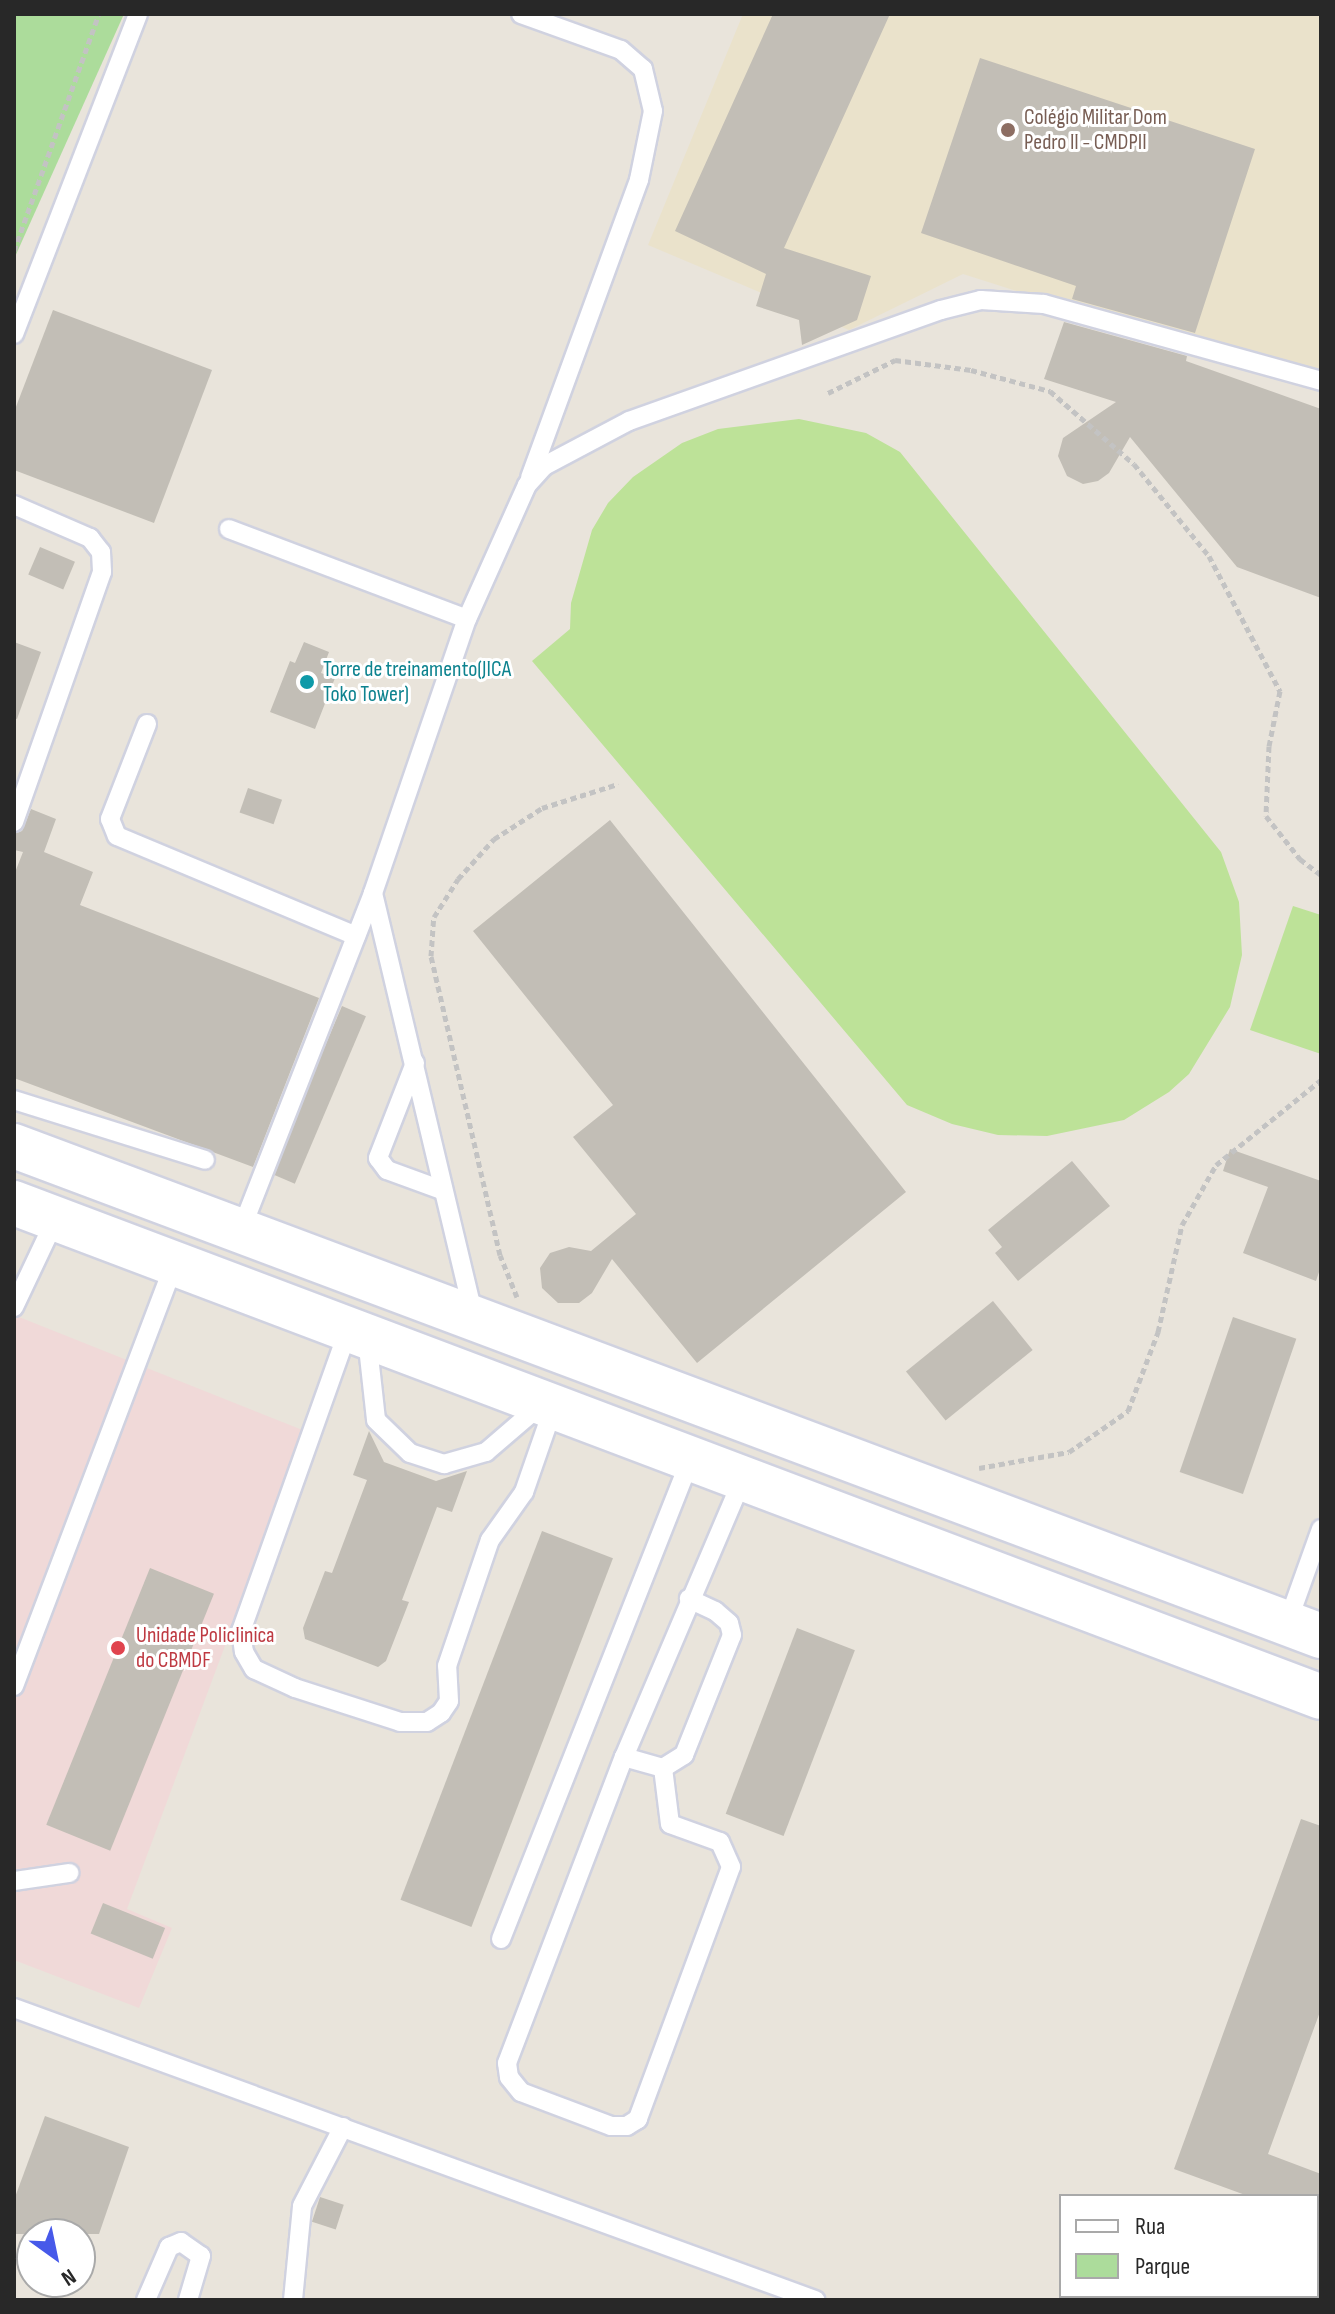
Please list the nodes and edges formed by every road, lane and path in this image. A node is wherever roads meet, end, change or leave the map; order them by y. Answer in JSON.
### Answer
{"nodes":[{"id":1,"x":99,"y":14,"type":"edge"},
{"id":2,"x":138,"y":14,"type":"edge"},
{"id":3,"x":521,"y":14,"type":"edge"},
{"id":4,"x":14,"y":251,"type":"edge"},
{"id":5,"x":14,"y":334,"type":"edge"},
{"id":6,"x":1321,"y":381,"type":"edge"},
{"id":7,"x":828,"y":393,"type":"dead end"},
{"id":8,"x":527,"y":485,"type":"junction"},
{"id":9,"x":14,"y":505,"type":"edge"},
{"id":10,"x":229,"y":529,"type":"dead end"},
{"id":11,"x":467,"y":619,"type":"junction"},
{"id":12,"x":147,"y":724,"type":"dead end"},
{"id":13,"x":618,"y":784,"type":"dead end"},
{"id":14,"x":14,"y":822,"type":"edge"},
{"id":15,"x":1321,"y":875,"type":"edge"},
{"id":16,"x":373,"y":893,"type":"junction"},
{"id":17,"x":356,"y":936,"type":"junction"},
{"id":18,"x":415,"y":1063,"type":"junction"},
{"id":19,"x":1321,"y":1080,"type":"edge"},
{"id":20,"x":17,"y":1116,"type":"edge"},
{"id":21,"x":205,"y":1160,"type":"dead end"},
{"id":22,"x":95,"y":1174,"type":"junction"},
{"id":23,"x":442,"y":1190,"type":"junction"},
{"id":24,"x":14,"y":1203,"type":"edge"},
{"id":25,"x":64,"y":1221,"type":"junction"},
{"id":26,"x":241,"y":1230,"type":"junction"},
{"id":27,"x":176,"y":1260,"type":"junction"},
{"id":28,"x":14,"y":1307,"type":"edge"},
{"id":29,"x":527,"y":1307,"type":"dead end"},
{"id":30,"x":475,"y":1323,"type":"junction"},
{"id":31,"x":358,"y":1332,"type":"junction"},
{"id":32,"x":608,"y":1373,"type":"junction"},
{"id":33,"x":564,"y":1410,"type":"junction"},
{"id":34,"x":691,"y":1458,"type":"junction"},
{"id":35,"x":968,"y":1471,"type":"dead end"},
{"id":36,"x":743,"y":1478,"type":"junction"},
{"id":37,"x":1321,"y":1529,"type":"edge"},
{"id":38,"x":1052,"y":1539,"type":"junction"},
{"id":39,"x":1037,"y":1590,"type":"junction"},
{"id":40,"x":689,"y":1599,"type":"junction"},
{"id":41,"x":1304,"y":1630,"type":"edge"},
{"id":42,"x":14,"y":1686,"type":"edge"},
{"id":43,"x":1321,"y":1697,"type":"edge"},
{"id":44,"x":624,"y":1757,"type":"junction"},
{"id":45,"x":663,"y":1768,"type":"junction"},
{"id":46,"x":69,"y":1873,"type":"dead end"},
{"id":47,"x":14,"y":1881,"type":"edge"},
{"id":48,"x":501,"y":1939,"type":"dead end"},
{"id":49,"x":14,"y":2008,"type":"edge"},
{"id":50,"x":343,"y":2127,"type":"junction"},
{"id":51,"x":146,"y":2300,"type":"edge"},
{"id":52,"x":188,"y":2300,"type":"edge"},
{"id":53,"x":293,"y":2300,"type":"edge"},
{"id":54,"x":815,"y":2300,"type":"edge"}],
"edges":[{"from":1,"to":4,"type":"path"},
{"from":2,"to":5,"type":"lane"},
{"from":3,"to":8,"type":"lane"},
{"from":6,"to":8,"type":"lane"},
{"from":7,"to":15,"type":"path"},
{"from":8,"to":11,"type":"lane"},
{"from":9,"to":14,"type":"lane"},
{"from":10,"to":11,"type":"lane"},
{"from":11,"to":16,"type":"lane"},
{"from":12,"to":17,"type":"lane"},
{"from":13,"to":29,"type":"path"},
{"from":16,"to":17,"type":"lane"},
{"from":16,"to":18,"type":"lane"},
{"from":17,"to":26,"type":"lane"},
{"from":18,"to":23,"type":"lane"},
{"from":18,"to":23,"type":"lane"},
{"from":19,"to":35,"type":"path"},
{"from":20,"to":21,"type":"lane"},
{"from":20,"to":22,"type":"street"},
{"from":22,"to":25,"type":"street"},
{"from":22,"to":26,"type":"street"},
{"from":23,"to":30,"type":"lane"},
{"from":24,"to":25,"type":"street"},
{"from":25,"to":27,"type":"street"},
{"from":25,"to":28,"type":"lane"},
{"from":26,"to":30,"type":"street"},
{"from":27,"to":31,"type":"street"},
{"from":27,"to":42,"type":"lane"},
{"from":30,"to":32,"type":"street"},
{"from":31,"to":33,"type":"street"},
{"from":31,"to":33,"type":"lane"},
{"from":31,"to":33,"type":"lane"},
{"from":32,"to":33,"type":"street"},
{"from":32,"to":38,"type":"street"},
{"from":33,"to":34,"type":"street"},
{"from":34,"to":36,"type":"street"},
{"from":34,"to":48,"type":"lane"},
{"from":36,"to":39,"type":"street"},
{"from":36,"to":40,"type":"lane"},
{"from":37,"to":41,"type":"lane"},
{"from":38,"to":39,"type":"street"},
{"from":38,"to":41,"type":"street"},
{"from":39,"to":43,"type":"street"},
{"from":40,"to":44,"type":"lane"},
{"from":40,"to":45,"type":"lane"},
{"from":44,"to":45,"type":"lane"},
{"from":44,"to":45,"type":"lane"},
{"from":46,"to":47,"type":"lane"},
{"from":49,"to":50,"type":"lane"},
{"from":50,"to":53,"type":"lane"},
{"from":50,"to":54,"type":"lane"},
{"from":51,"to":52,"type":"lane"}]}
